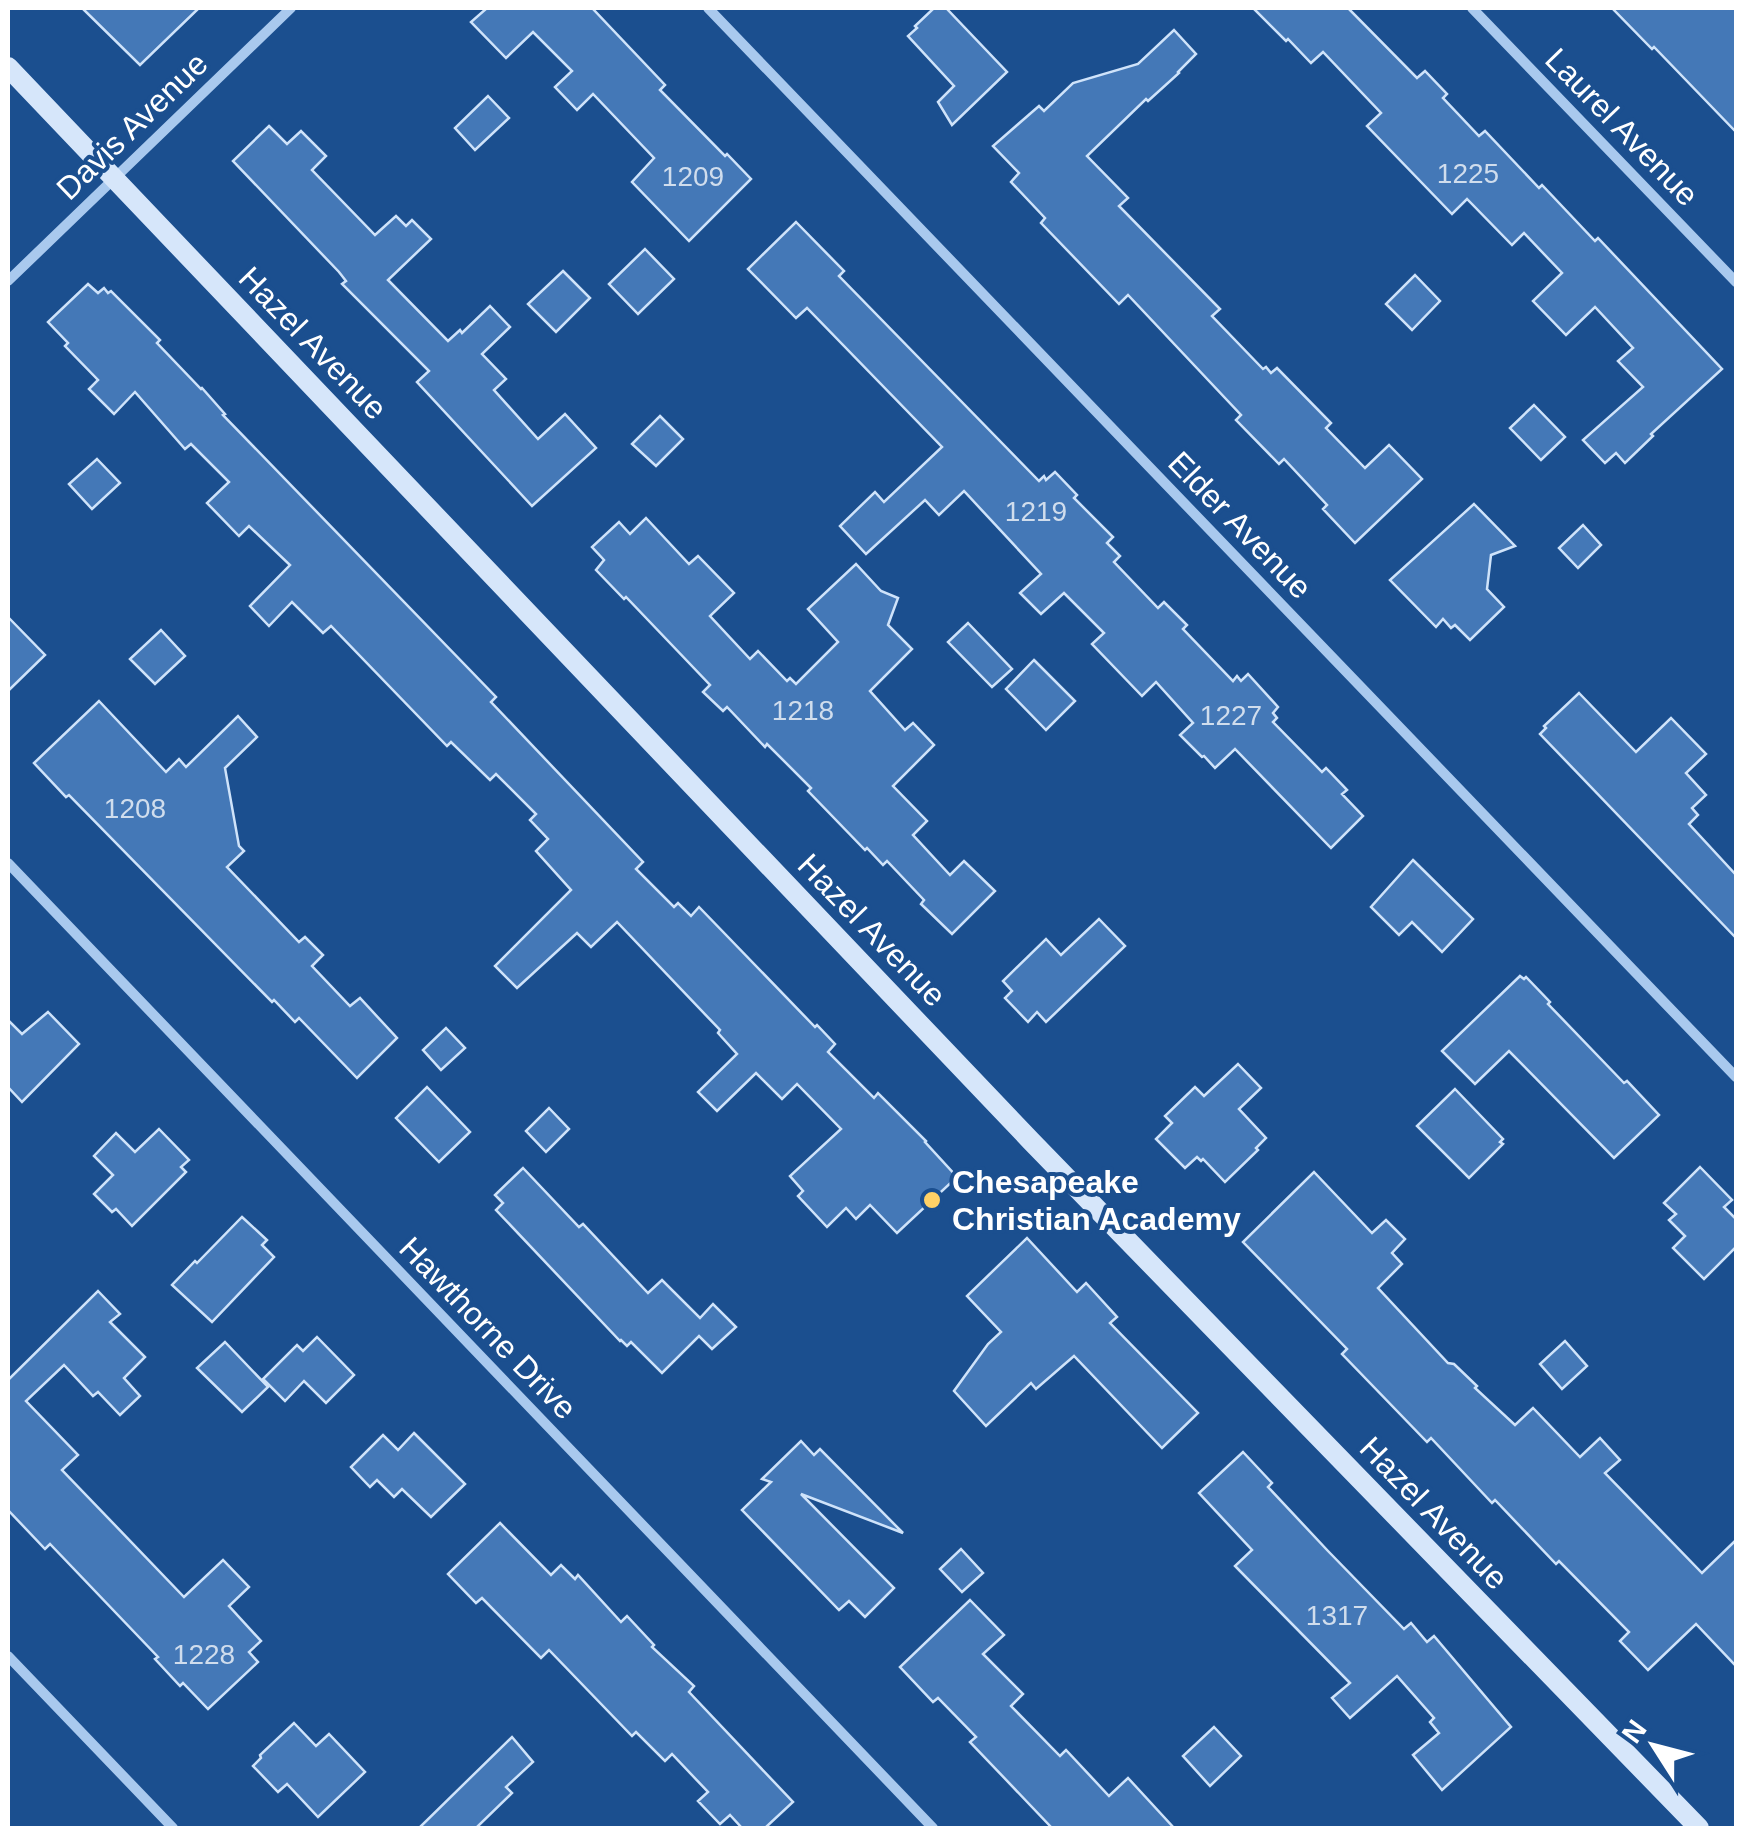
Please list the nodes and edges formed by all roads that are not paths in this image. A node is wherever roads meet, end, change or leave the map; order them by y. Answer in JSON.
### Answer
{"nodes":[{"id":1,"x":292,"y":8,"type":"edge"},
{"id":2,"x":708,"y":8,"type":"edge"},
{"id":3,"x":1472,"y":8,"type":"edge"},
{"id":4,"x":8,"y":67,"type":"edge"},
{"id":5,"x":114,"y":178,"type":"junction"},
{"id":6,"x":8,"y":281,"type":"edge"},
{"id":7,"x":1736,"y":282,"type":"edge"},
{"id":8,"x":8,"y":863,"type":"edge"},
{"id":9,"x":1736,"y":1077,"type":"edge"},
{"id":10,"x":8,"y":1656,"type":"edge"},
{"id":11,"x":173,"y":1828,"type":"edge"},
{"id":12,"x":932,"y":1828,"type":"edge"},
{"id":13,"x":1699,"y":1828,"type":"edge"}],
"edges":[{"from":1,"to":5,"type":"street","name":"Davis Avenue"},
{"from":2,"to":9,"type":"street","name":"Elder Avenue"},
{"from":3,"to":7,"type":"street","name":"Laurel Avenue"},
{"from":4,"to":5,"type":"street","name":"Hazel Avenue"},
{"from":5,"to":6,"type":"street","name":"Davis Avenue"},
{"from":5,"to":13,"type":"street","name":"Hazel Avenue"},
{"from":8,"to":12,"type":"street","name":"Hawthorne Drive"},
{"from":10,"to":11,"type":"street"}]}
